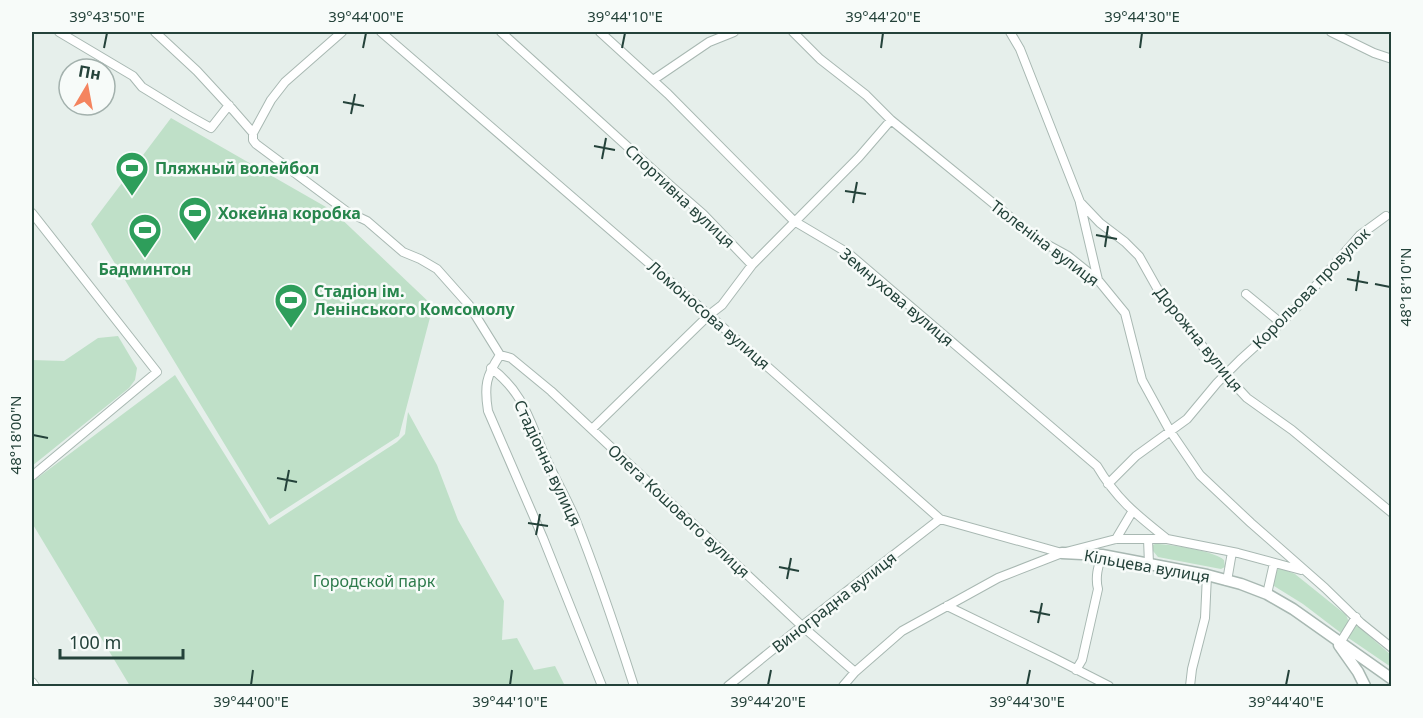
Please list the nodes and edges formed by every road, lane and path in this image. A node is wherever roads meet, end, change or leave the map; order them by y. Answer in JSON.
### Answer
{"nodes":[{"id":1,"x":59,"y":32,"type":"edge"},
{"id":2,"x":155,"y":32,"type":"edge"},
{"id":3,"x":342,"y":32,"type":"edge"},
{"id":4,"x":381,"y":32,"type":"edge"},
{"id":5,"x":501,"y":32,"type":"edge"},
{"id":6,"x":600,"y":32,"type":"edge"},
{"id":7,"x":734,"y":32,"type":"edge"},
{"id":8,"x":793,"y":32,"type":"edge"},
{"id":9,"x":1010,"y":32,"type":"edge"},
{"id":10,"x":1331,"y":32,"type":"edge"},
{"id":11,"x":1392,"y":59,"type":"edge"},
{"id":12,"x":653,"y":80,"type":"junction"},
{"id":13,"x":229,"y":105,"type":"junction"},
{"id":14,"x":891,"y":120,"type":"junction"},
{"id":15,"x":253,"y":133,"type":"junction"},
{"id":16,"x":1080,"y":202,"type":"junction"},
{"id":17,"x":32,"y":213,"type":"edge"},
{"id":18,"x":1386,"y":216,"type":"dead end"},
{"id":19,"x":794,"y":221,"type":"junction"},
{"id":20,"x":752,"y":265,"type":"junction"},
{"id":21,"x":1098,"y":280,"type":"junction"},
{"id":22,"x":1246,"y":294,"type":"dead end"},
{"id":23,"x":710,"y":315,"type":"junction"},
{"id":24,"x":1281,"y":323,"type":"junction"},
{"id":25,"x":500,"y":355,"type":"junction"},
{"id":26,"x":491,"y":368,"type":"junction"},
{"id":27,"x":1227,"y":375,"type":"junction"},
{"id":28,"x":592,"y":429,"type":"junction"},
{"id":29,"x":1170,"y":431,"type":"junction"},
{"id":30,"x":32,"y":476,"type":"edge"},
{"id":31,"x":1108,"y":484,"type":"junction"},
{"id":32,"x":1132,"y":512,"type":"junction"},
{"id":33,"x":1392,"y":513,"type":"edge"},
{"id":34,"x":940,"y":519,"type":"junction"},
{"id":35,"x":1116,"y":539,"type":"junction"},
{"id":36,"x":1148,"y":539,"type":"junction"},
{"id":37,"x":1167,"y":539,"type":"junction"},
{"id":38,"x":1232,"y":552,"type":"junction"},
{"id":39,"x":1062,"y":553,"type":"junction"},
{"id":40,"x":1102,"y":555,"type":"junction"},
{"id":41,"x":1274,"y":562,"type":"junction"},
{"id":42,"x":1149,"y":564,"type":"junction"},
{"id":43,"x":1304,"y":571,"type":"junction"},
{"id":44,"x":1208,"y":576,"type":"junction"},
{"id":45,"x":1227,"y":581,"type":"junction"},
{"id":46,"x":1267,"y":594,"type":"junction"},
{"id":47,"x":947,"y":606,"type":"junction"},
{"id":48,"x":1356,"y":617,"type":"junction"},
{"id":49,"x":802,"y":626,"type":"junction"},
{"id":50,"x":1338,"y":642,"type":"junction"},
{"id":51,"x":1392,"y":648,"type":"edge"},
{"id":52,"x":1076,"y":670,"type":"junction"},
{"id":53,"x":855,"y":672,"type":"junction"},
{"id":54,"x":1390,"y":676,"type":"edge"},
{"id":55,"x":32,"y":682,"type":"edge"},
{"id":56,"x":35,"y":687,"type":"edge"},
{"id":57,"x":602,"y":687,"type":"edge"},
{"id":58,"x":634,"y":687,"type":"edge"},
{"id":59,"x":728,"y":687,"type":"edge"},
{"id":60,"x":843,"y":687,"type":"edge"},
{"id":61,"x":1109,"y":687,"type":"edge"},
{"id":62,"x":1190,"y":687,"type":"edge"},
{"id":63,"x":1365,"y":687,"type":"edge"}],
"edges":[{"from":1,"to":13,"type":"street"},
{"from":2,"to":13,"type":"street","name":"Олега Кошового вулиця"},
{"from":3,"to":15,"type":"street"},
{"from":4,"to":23,"type":"street","name":"Ломоносова вулиця"},
{"from":5,"to":20,"type":"street","name":"Спортивна вулиця"},
{"from":6,"to":12,"type":"street","name":"Земнухова вулиця"},
{"from":7,"to":12,"type":"street"},
{"from":8,"to":14,"type":"street","name":"Тюленіна вулиця"},
{"from":9,"to":16,"type":"street","name":"Дорожна вулиця"},
{"from":10,"to":11,"type":"street"},
{"from":12,"to":19,"type":"street","name":"Земнухова вулиця"},
{"from":13,"to":15,"type":"street","name":"Олега Кошового вулиця"},
{"from":14,"to":19,"type":"street"},
{"from":14,"to":21,"type":"street","name":"Тюленіна вулиця"},
{"from":15,"to":25,"type":"street","name":"Олега Кошового вулиця"},
{"from":16,"to":21,"type":"street"},
{"from":16,"to":27,"type":"street","name":"Дорожна вулиця"},
{"from":17,"to":30,"type":"street"},
{"from":18,"to":24,"type":"street","name":"Корольова провулок"},
{"from":19,"to":20,"type":"street"},
{"from":19,"to":31,"type":"street","name":"Земнухова вулиця"},
{"from":20,"to":23,"type":"street"},
{"from":21,"to":29,"type":"street","name":"Тюленіна вулиця"},
{"from":22,"to":24,"type":"street"},
{"from":23,"to":28,"type":"street"},
{"from":23,"to":34,"type":"street","name":"Ломоносова вулиця"},
{"from":24,"to":27,"type":"street","name":"Корольова провулок"},
{"from":25,"to":26,"type":"street"},
{"from":25,"to":28,"type":"street","name":"Олега Кошового вулиця"},
{"from":26,"to":57,"type":"street","name":"Стадіонна вулиця"},
{"from":26,"to":58,"type":"street","name":"Стадіонна вулиця"},
{"from":27,"to":29,"type":"street","name":"Корольова провулок"},
{"from":27,"to":33,"type":"street","name":"Дорожна вулиця"},
{"from":28,"to":49,"type":"street","name":"Олега Кошового вулиця"},
{"from":29,"to":31,"type":"street","name":"Корольова провулок"},
{"from":29,"to":43,"type":"street","name":"Тюленіна вулиця"},
{"from":31,"to":32,"type":"street","name":"Земнухова вулиця"},
{"from":32,"to":35,"type":"street"},
{"from":32,"to":37,"type":"street","name":"Земнухова вулиця"},
{"from":34,"to":39,"type":"street","name":"Ломоносова вулиця"},
{"from":34,"to":49,"type":"street","name":"Виноградна вулиця"},
{"from":35,"to":36,"type":"street"},
{"from":35,"to":39,"type":"street"},
{"from":36,"to":37,"type":"street"},
{"from":36,"to":42,"type":"street"},
{"from":37,"to":38,"type":"street"},
{"from":38,"to":41,"type":"street"},
{"from":38,"to":45,"type":"street"},
{"from":39,"to":40,"type":"street","name":"Кільцева вулиця"},
{"from":39,"to":47,"type":"street","name":"Кільцева вулиця"},
{"from":40,"to":42,"type":"street","name":"Кільцева вулиця"},
{"from":40,"to":52,"type":"street"},
{"from":41,"to":43,"type":"street"},
{"from":41,"to":46,"type":"street"},
{"from":42,"to":44,"type":"street","name":"Кільцева вулиця"},
{"from":43,"to":48,"type":"street","name":"Тюленіна вулиця"},
{"from":44,"to":45,"type":"street","name":"Кільцева вулиця"},
{"from":44,"to":62,"type":"street"},
{"from":45,"to":46,"type":"street","name":"Кільцева вулиця"},
{"from":46,"to":50,"type":"street","name":"Кільцева вулиця"},
{"from":47,"to":52,"type":"street"},
{"from":47,"to":53,"type":"street","name":"Кільцева вулиця"},
{"from":48,"to":50,"type":"street"},
{"from":48,"to":51,"type":"street","name":"Тюленіна вулиця"},
{"from":49,"to":53,"type":"street","name":"Олега Кошового вулиця"},
{"from":49,"to":59,"type":"street","name":"Виноградна вулиця"},
{"from":50,"to":54,"type":"street","name":"Кільцева вулиця"},
{"from":50,"to":63,"type":"street"},
{"from":52,"to":61,"type":"street"},
{"from":53,"to":60,"type":"street","name":"Кільцева вулиця"},
{"from":55,"to":56,"type":"street"}]}
